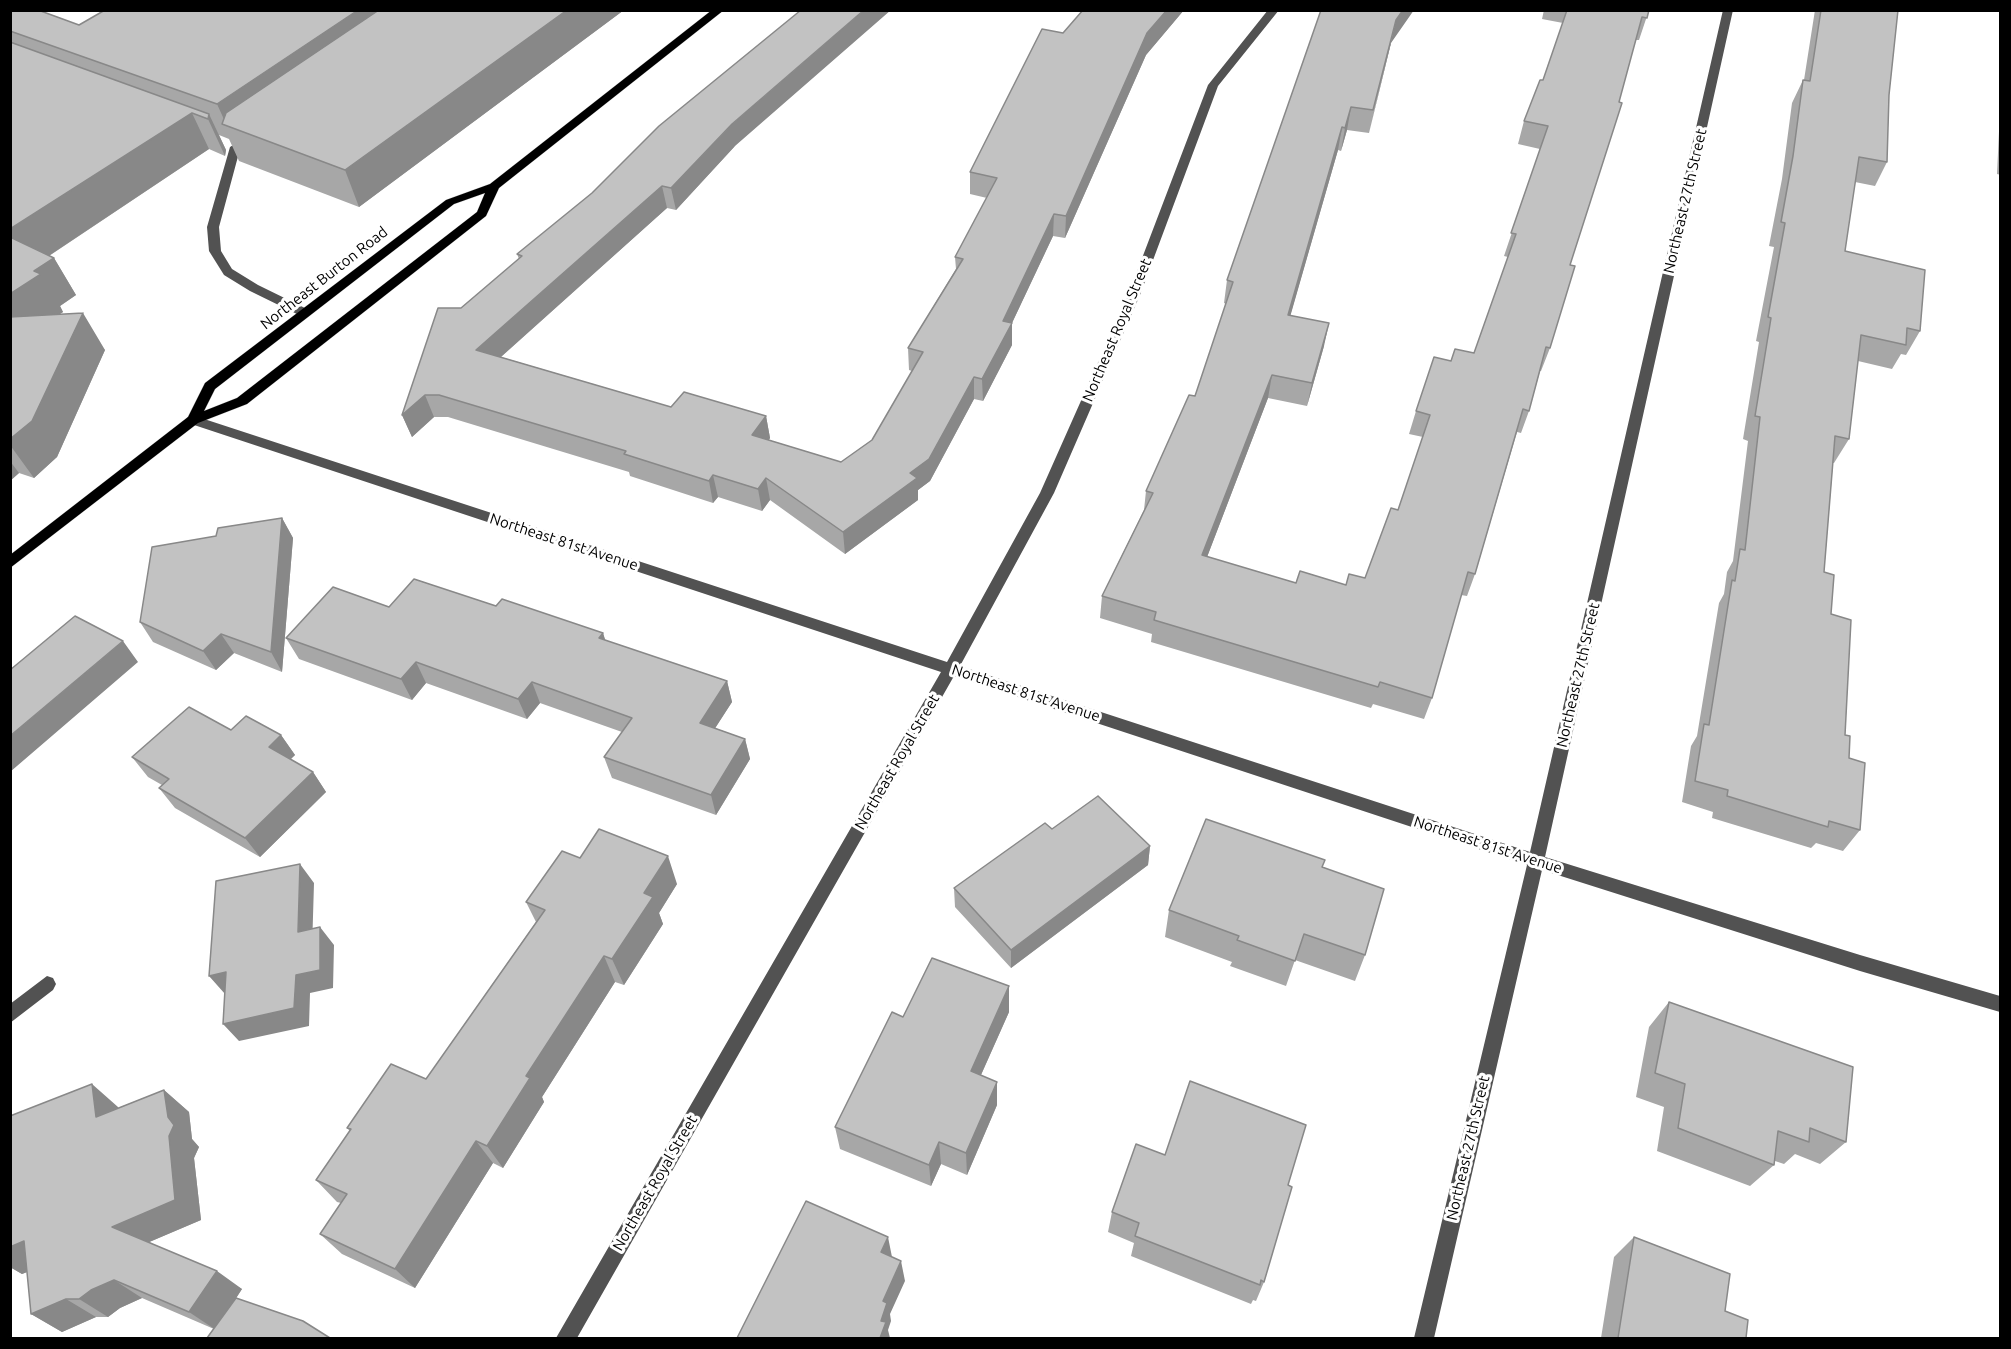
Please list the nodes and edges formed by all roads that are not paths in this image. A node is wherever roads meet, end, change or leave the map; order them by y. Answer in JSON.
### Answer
{"nodes":[{"id":1,"x":719,"y":10,"type":"edge"},
{"id":2,"x":1274,"y":10,"type":"edge"},
{"id":3,"x":1728,"y":10,"type":"edge"},
{"id":4,"x":254,"y":134,"type":"edge"},
{"id":5,"x":494,"y":186,"type":"junction"},
{"id":6,"x":305,"y":313,"type":"junction"},
{"id":7,"x":193,"y":420,"type":"junction"},
{"id":8,"x":10,"y":563,"type":"edge"},
{"id":9,"x":951,"y":668,"type":"junction"},
{"id":10,"x":1536,"y":861,"type":"junction"},
{"id":11,"x":47,"y":984,"type":"dead end"},
{"id":12,"x":2001,"y":1004,"type":"edge"},
{"id":13,"x":10,"y":1015,"type":"edge"},
{"id":14,"x":566,"y":1338,"type":"edge"},
{"id":15,"x":1424,"y":1338,"type":"edge"}],
"edges":[{"from":1,"to":5,"type":"main road","name":"Northeast Burton Road"},
{"from":2,"to":9,"type":"street","name":"Northeast Royal Street"},
{"from":3,"to":10,"type":"street","name":"Northeast 27th Street"},
{"from":4,"to":6,"type":"street"},
{"from":5,"to":6,"type":"main road","name":"Northeast Burton Road"},
{"from":5,"to":7,"type":"main road","name":"Northeast Burton Road"},
{"from":6,"to":7,"type":"main road","name":"Northeast Burton Road"},
{"from":7,"to":8,"type":"main road","name":"Northeast Burton Road"},
{"from":7,"to":9,"type":"street","name":"Northeast 81st Avenue"},
{"from":9,"to":10,"type":"street","name":"Northeast 81st Avenue"},
{"from":9,"to":14,"type":"street","name":"Northeast Royal Street"},
{"from":10,"to":12,"type":"street","name":"Northeast 81st Avenue"},
{"from":10,"to":15,"type":"street","name":"Northeast 27th Street"},
{"from":11,"to":13,"type":"street"}]}
